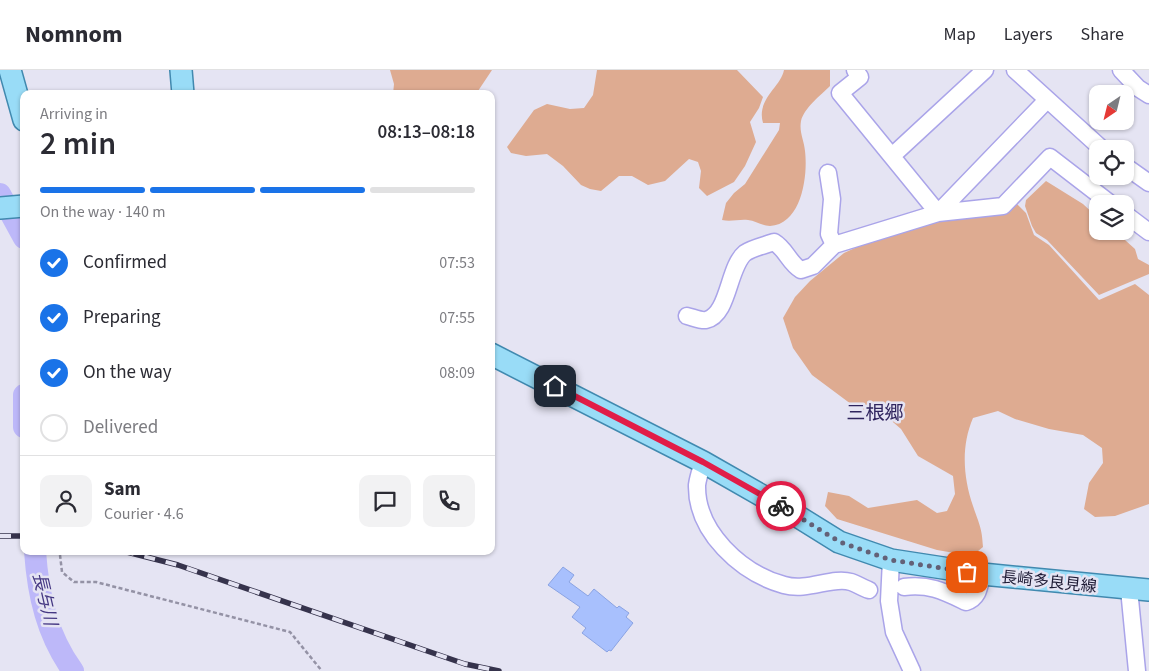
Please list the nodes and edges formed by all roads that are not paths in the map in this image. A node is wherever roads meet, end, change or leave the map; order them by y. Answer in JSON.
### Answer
{"nodes":[{"id":1,"x":181,"y":70,"type":"edge"},
{"id":2,"x":986,"y":70,"type":"edge"},
{"id":3,"x":1015,"y":70,"type":"edge"},
{"id":4,"x":1121,"y":70,"type":"edge"},
{"id":5,"x":862,"y":72,"type":"edge"},
{"id":6,"x":13,"y":89,"type":"edge"},
{"id":7,"x":183,"y":90,"type":"edge"},
{"id":8,"x":1149,"y":95,"type":"edge"},
{"id":9,"x":1048,"y":100,"type":"junction"},
{"id":10,"x":20,"y":109,"type":"edge"},
{"id":11,"x":1092,"y":140,"type":"edge"},
{"id":12,"x":892,"y":156,"type":"junction"},
{"id":13,"x":1134,"y":172,"type":"edge"},
{"id":14,"x":828,"y":173,"type":"dead end"},
{"id":15,"x":1149,"y":183,"type":"edge"},
{"id":16,"x":1099,"y":195,"type":"edge"},
{"id":17,"x":20,"y":206,"type":"edge"},
{"id":18,"x":0,"y":208,"type":"edge"},
{"id":19,"x":938,"y":214,"type":"junction"},
{"id":20,"x":1134,"y":221,"type":"edge"},
{"id":21,"x":1149,"y":232,"type":"edge"},
{"id":22,"x":834,"y":245,"type":"junction"},
{"id":23,"x":687,"y":316,"type":"dead end"},
{"id":24,"x":495,"y":356,"type":"edge"},
{"id":25,"x":703,"y":462,"type":"junction"},
{"id":26,"x":891,"y":560,"type":"junction"},
{"id":27,"x":982,"y":574,"type":"junction"},
{"id":28,"x":904,"y":587,"type":"dead end"},
{"id":29,"x":868,"y":590,"type":"dead end"},
{"id":30,"x":1139,"y":590,"type":"edge"},
{"id":31,"x":912,"y":671,"type":"edge"},
{"id":32,"x":1137,"y":671,"type":"edge"}],
"edges":[{"from":1,"to":7,"type":"main road"},
{"from":2,"to":12,"type":"street"},
{"from":3,"to":9,"type":"street"},
{"from":4,"to":8,"type":"street"},
{"from":5,"to":12,"type":"street"},
{"from":6,"to":10,"type":"main road"},
{"from":9,"to":11,"type":"street"},
{"from":9,"to":19,"type":"street"},
{"from":12,"to":19,"type":"street"},
{"from":13,"to":15,"type":"street"},
{"from":14,"to":22,"type":"street"},
{"from":16,"to":19,"type":"street"},
{"from":17,"to":18,"type":"main road"},
{"from":19,"to":22,"type":"street"},
{"from":20,"to":21,"type":"street"},
{"from":22,"to":23,"type":"street"},
{"from":24,"to":25,"type":"main road","name":"長崎多良見線"},
{"from":25,"to":26,"type":"main road","name":"長崎多良見線"},
{"from":25,"to":29,"type":"street"},
{"from":26,"to":27,"type":"main road","name":"長崎多良見線"},
{"from":26,"to":31,"type":"street"},
{"from":27,"to":28,"type":"street"},
{"from":27,"to":30,"type":"main road","name":"長崎多良見線"},
{"from":30,"to":32,"type":"street"}]}
